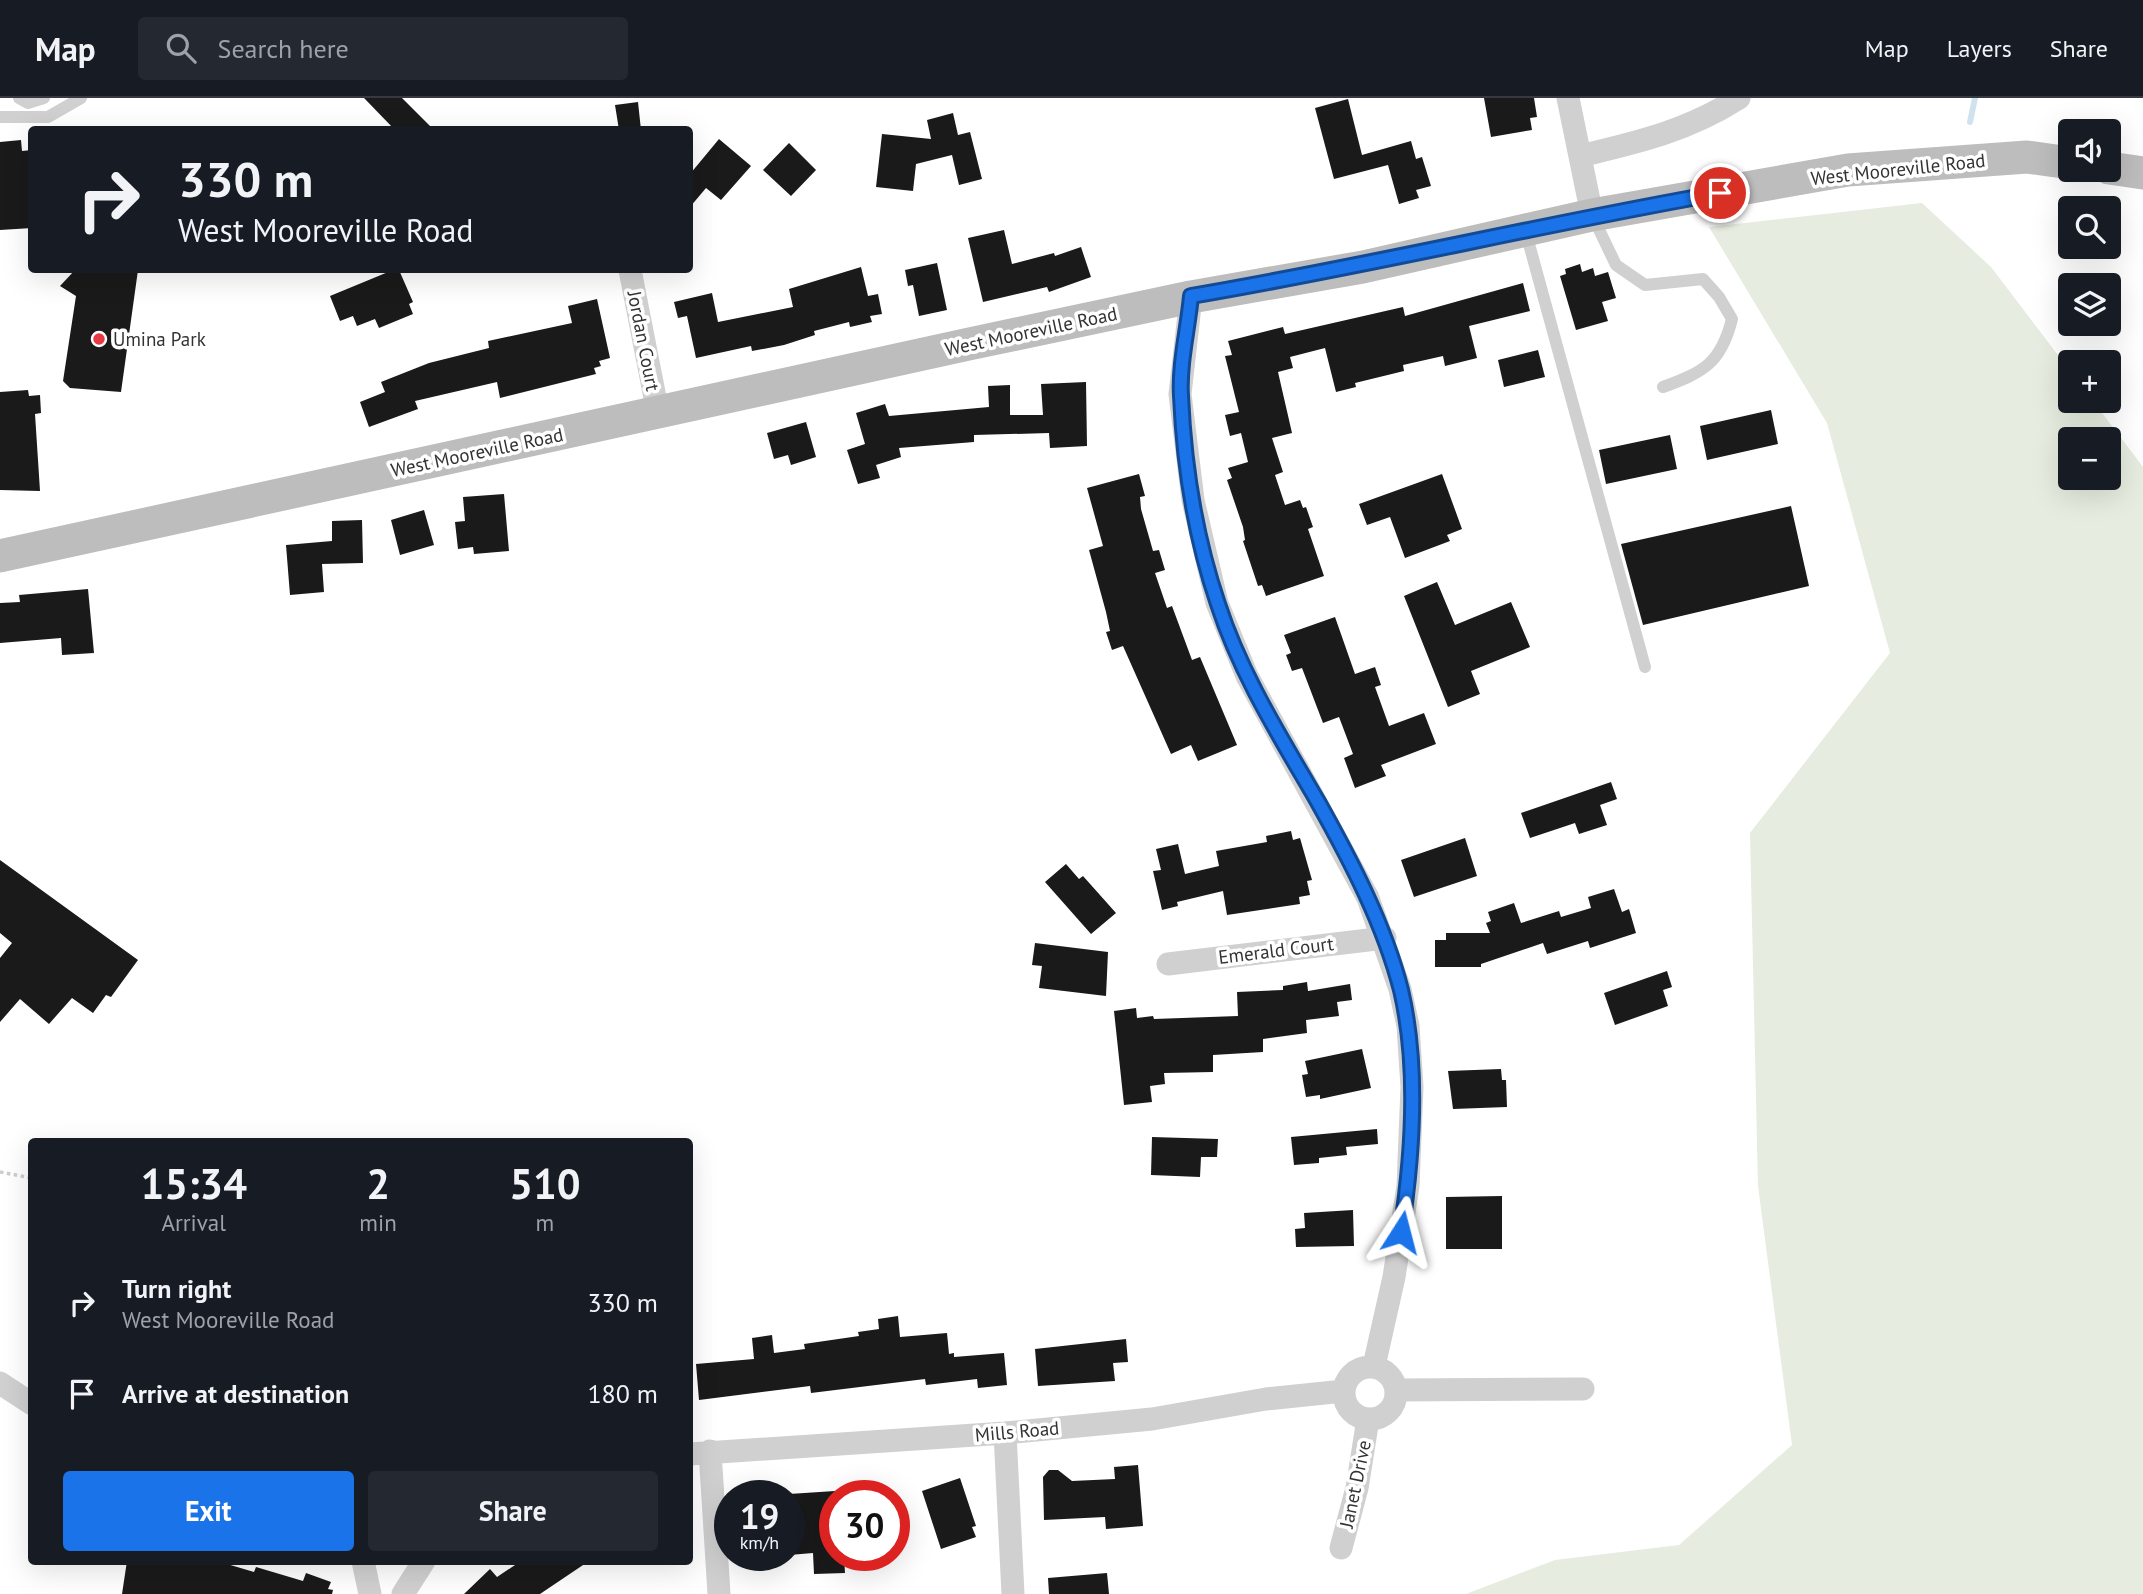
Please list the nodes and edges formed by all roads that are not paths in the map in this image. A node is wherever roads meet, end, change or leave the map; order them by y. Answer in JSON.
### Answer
{"nodes":[{"id":1,"x":19,"y":98,"type":"edge"},
{"id":2,"x":44,"y":98,"type":"edge"},
{"id":3,"x":1568,"y":98,"type":"edge"},
{"id":4,"x":1739,"y":98,"type":"edge"},
{"id":5,"x":78,"y":101,"type":"edge"},
{"id":6,"x":0,"y":117,"type":"edge"},
{"id":7,"x":1580,"y":156,"type":"junction"},
{"id":8,"x":2058,"y":161,"type":"edge"},
{"id":9,"x":2121,"y":170,"type":"edge"},
{"id":10,"x":2143,"y":173,"type":"edge"},
{"id":11,"x":1592,"y":215,"type":"junction"},
{"id":12,"x":1525,"y":229,"type":"junction"},
{"id":13,"x":631,"y":273,"type":"edge"},
{"id":14,"x":1191,"y":296,"type":"junction"},
{"id":15,"x":1663,"y":387,"type":"dead end"},
{"id":16,"x":658,"y":413,"type":"junction"},
{"id":17,"x":0,"y":556,"type":"edge"},
{"id":18,"x":1645,"y":667,"type":"dead end"},
{"id":19,"x":1384,"y":938,"type":"junction"},
{"id":20,"x":1168,"y":964,"type":"dead end"},
{"id":21,"x":1374,"y":1366,"type":"junction"},
{"id":22,"x":1583,"y":1389,"type":"dead end"},
{"id":23,"x":1397,"y":1390,"type":"junction"},
{"id":24,"x":3,"y":1391,"type":"edge"},
{"id":25,"x":1343,"y":1391,"type":"junction"},
{"id":26,"x":28,"y":1402,"type":"edge"},
{"id":27,"x":1368,"y":1419,"type":"junction"},
{"id":28,"x":1005,"y":1433,"type":"junction"},
{"id":29,"x":700,"y":1453,"type":"edge"},
{"id":30,"x":1341,"y":1548,"type":"dead end"},
{"id":31,"x":364,"y":1565,"type":"edge"},
{"id":32,"x":421,"y":1565,"type":"edge"},
{"id":33,"x":370,"y":1594,"type":"edge"},
{"id":34,"x":403,"y":1594,"type":"edge"},
{"id":35,"x":719,"y":1594,"type":"edge"},
{"id":36,"x":1013,"y":1594,"type":"edge"}],
"edges":[{"from":1,"to":2,"type":"lane"},
{"from":3,"to":7,"type":"street"},
{"from":4,"to":7,"type":"street"},
{"from":5,"to":6,"type":"lane"},
{"from":7,"to":11,"type":"street"},
{"from":8,"to":11,"type":"main road","name":"West Mooreville Road"},
{"from":9,"to":10,"type":"main road"},
{"from":11,"to":12,"type":"main road","name":"West Mooreville Road"},
{"from":11,"to":15,"type":"lane"},
{"from":12,"to":14,"type":"main road","name":"West Mooreville Road"},
{"from":12,"to":18,"type":"lane"},
{"from":13,"to":16,"type":"street","name":"Jordan Court"},
{"from":14,"to":16,"type":"main road","name":"West Mooreville Road"},
{"from":14,"to":19,"type":"street"},
{"from":16,"to":17,"type":"main road","name":"West Mooreville Road"},
{"from":19,"to":20,"type":"street","name":"Emerald Court"},
{"from":19,"to":21,"type":"street"},
{"from":21,"to":23,"type":"street"},
{"from":21,"to":25,"type":"street"},
{"from":22,"to":23,"type":"street"},
{"from":23,"to":27,"type":"street"},
{"from":24,"to":26,"type":"street"},
{"from":25,"to":27,"type":"street"},
{"from":25,"to":28,"type":"street","name":"Mills Road"},
{"from":27,"to":30,"type":"street","name":"Janet Drive"},
{"from":28,"to":29,"type":"street","name":"Mills Road"},
{"from":28,"to":36,"type":"street"},
{"from":29,"to":35,"type":"street"},
{"from":31,"to":33,"type":"street"},
{"from":32,"to":34,"type":"street"}]}
